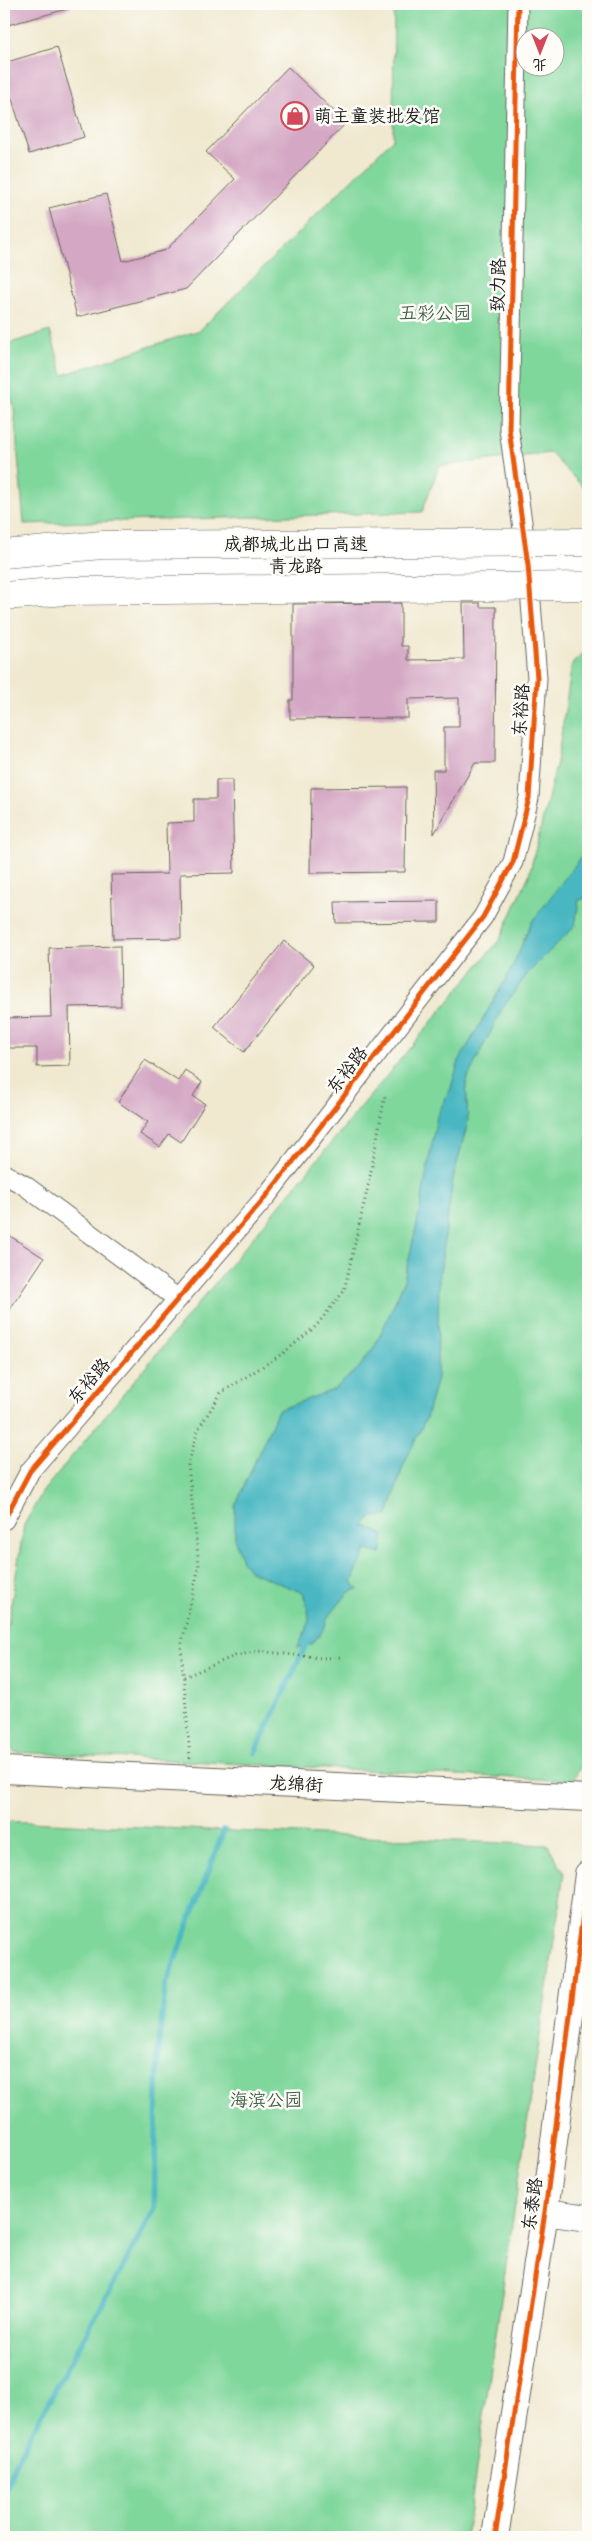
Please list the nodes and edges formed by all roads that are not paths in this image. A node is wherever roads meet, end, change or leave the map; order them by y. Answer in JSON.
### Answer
{"nodes":[{"id":1,"x":518,"y":5,"type":"edge"},
{"id":2,"x":588,"y":542,"type":"edge"},
{"id":3,"x":4,"y":554,"type":"edge"},
{"id":4,"x":588,"y":564,"type":"edge"},
{"id":5,"x":528,"y":565,"type":"junction"},
{"id":6,"x":4,"y":575,"type":"edge"},
{"id":7,"x":588,"y":586,"type":"edge"},
{"id":8,"x":4,"y":596,"type":"edge"},
{"id":9,"x":4,"y":1174,"type":"edge"},
{"id":10,"x":178,"y":1299,"type":"junction"},
{"id":11,"x":4,"y":1520,"type":"edge"},
{"id":12,"x":4,"y":1770,"type":"edge"},
{"id":13,"x":588,"y":1798,"type":"edge"},
{"id":14,"x":588,"y":1874,"type":"edge"},
{"id":15,"x":545,"y":2212,"type":"junction"},
{"id":16,"x":588,"y":2218,"type":"edge"},
{"id":17,"x":495,"y":2537,"type":"edge"}],
"edges":[{"from":1,"to":5,"type":"street","name":"致力路"},
{"from":2,"to":3,"type":"highway","name":"成都城北出口高速","bridge":true},
{"from":4,"to":5,"type":"street","name":"青龙路"},
{"from":5,"to":6,"type":"street","name":"青龙路"},
{"from":5,"to":10,"type":"street","name":"东裕路"},
{"from":7,"to":8,"type":"highway","bridge":true},
{"from":9,"to":10,"type":"street"},
{"from":10,"to":11,"type":"street","name":"东裕路"},
{"from":12,"to":13,"type":"street","name":"龙绵街"},
{"from":14,"to":15,"type":"street","name":"东泰路"},
{"from":15,"to":16,"type":"street"},
{"from":15,"to":17,"type":"street","name":"东泰路"}]}
